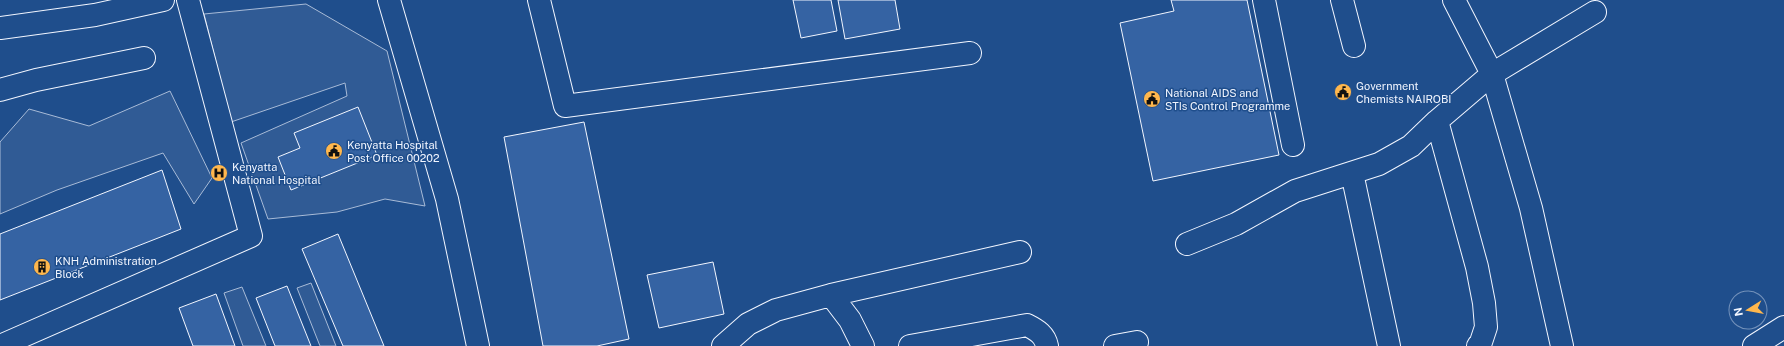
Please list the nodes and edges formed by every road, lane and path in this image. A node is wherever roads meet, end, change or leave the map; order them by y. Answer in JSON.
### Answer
{"nodes":[{"id":1,"x":163,"y":0,"type":"edge"},
{"id":2,"x":188,"y":0,"type":"edge"},
{"id":3,"x":389,"y":0,"type":"edge"},
{"id":4,"x":539,"y":0,"type":"edge"},
{"id":5,"x":1264,"y":0,"type":"edge"},
{"id":6,"x":1342,"y":0,"type":"edge"},
{"id":7,"x":1454,"y":0,"type":"edge"},
{"id":8,"x":94,"y":7,"type":"edge"},
{"id":9,"x":1595,"y":12,"type":"dead end"},
{"id":10,"x":0,"y":28,"type":"edge"},
{"id":11,"x":1354,"y":46,"type":"dead end"},
{"id":12,"x":970,"y":53,"type":"dead end"},
{"id":13,"x":144,"y":58,"type":"dead end"},
{"id":14,"x":1492,"y":74,"type":"junction"},
{"id":15,"x":0,"y":90,"type":"edge"},
{"id":16,"x":1437,"y":121,"type":"junction"},
{"id":17,"x":1293,"y":145,"type":"dead end"},
{"id":18,"x":1352,"y":173,"type":"junction"},
{"id":19,"x":1187,"y":244,"type":"dead end"},
{"id":20,"x":1020,"y":252,"type":"dead end"},
{"id":21,"x":831,"y":295,"type":"junction"},
{"id":22,"x":1784,"y":327,"type":"edge"},
{"id":23,"x":1137,"y":342,"type":"dead end"},
{"id":24,"x":0,"y":346,"type":"edge"},
{"id":25,"x":478,"y":346,"type":"edge"},
{"id":26,"x":723,"y":346,"type":"edge"},
{"id":27,"x":863,"y":346,"type":"edge"},
{"id":28,"x":910,"y":346,"type":"edge"},
{"id":29,"x":1048,"y":346,"type":"edge"},
{"id":30,"x":1115,"y":346,"type":"edge"},
{"id":31,"x":1389,"y":346,"type":"edge"},
{"id":32,"x":1478,"y":346,"type":"edge"},
{"id":33,"x":1562,"y":346,"type":"edge"},
{"id":34,"x":1754,"y":346,"type":"edge"}],
"edges":[{"from":1,"to":8,"type":"street"},
{"from":2,"to":24,"type":"street"},
{"from":3,"to":25,"type":"street"},
{"from":4,"to":12,"type":"street"},
{"from":5,"to":17,"type":"street"},
{"from":6,"to":11,"type":"street"},
{"from":7,"to":14,"type":"street"},
{"from":8,"to":10,"type":"street"},
{"from":9,"to":14,"type":"street"},
{"from":13,"to":15,"type":"street"},
{"from":14,"to":16,"type":"street"},
{"from":14,"to":33,"type":"street"},
{"from":16,"to":18,"type":"street"},
{"from":16,"to":32,"type":"street"},
{"from":18,"to":19,"type":"street"},
{"from":18,"to":31,"type":"street"},
{"from":20,"to":21,"type":"street"},
{"from":21,"to":26,"type":"street"},
{"from":21,"to":27,"type":"street"},
{"from":22,"to":34,"type":"street"},
{"from":23,"to":30,"type":"street"},
{"from":28,"to":29,"type":"street"}]}
